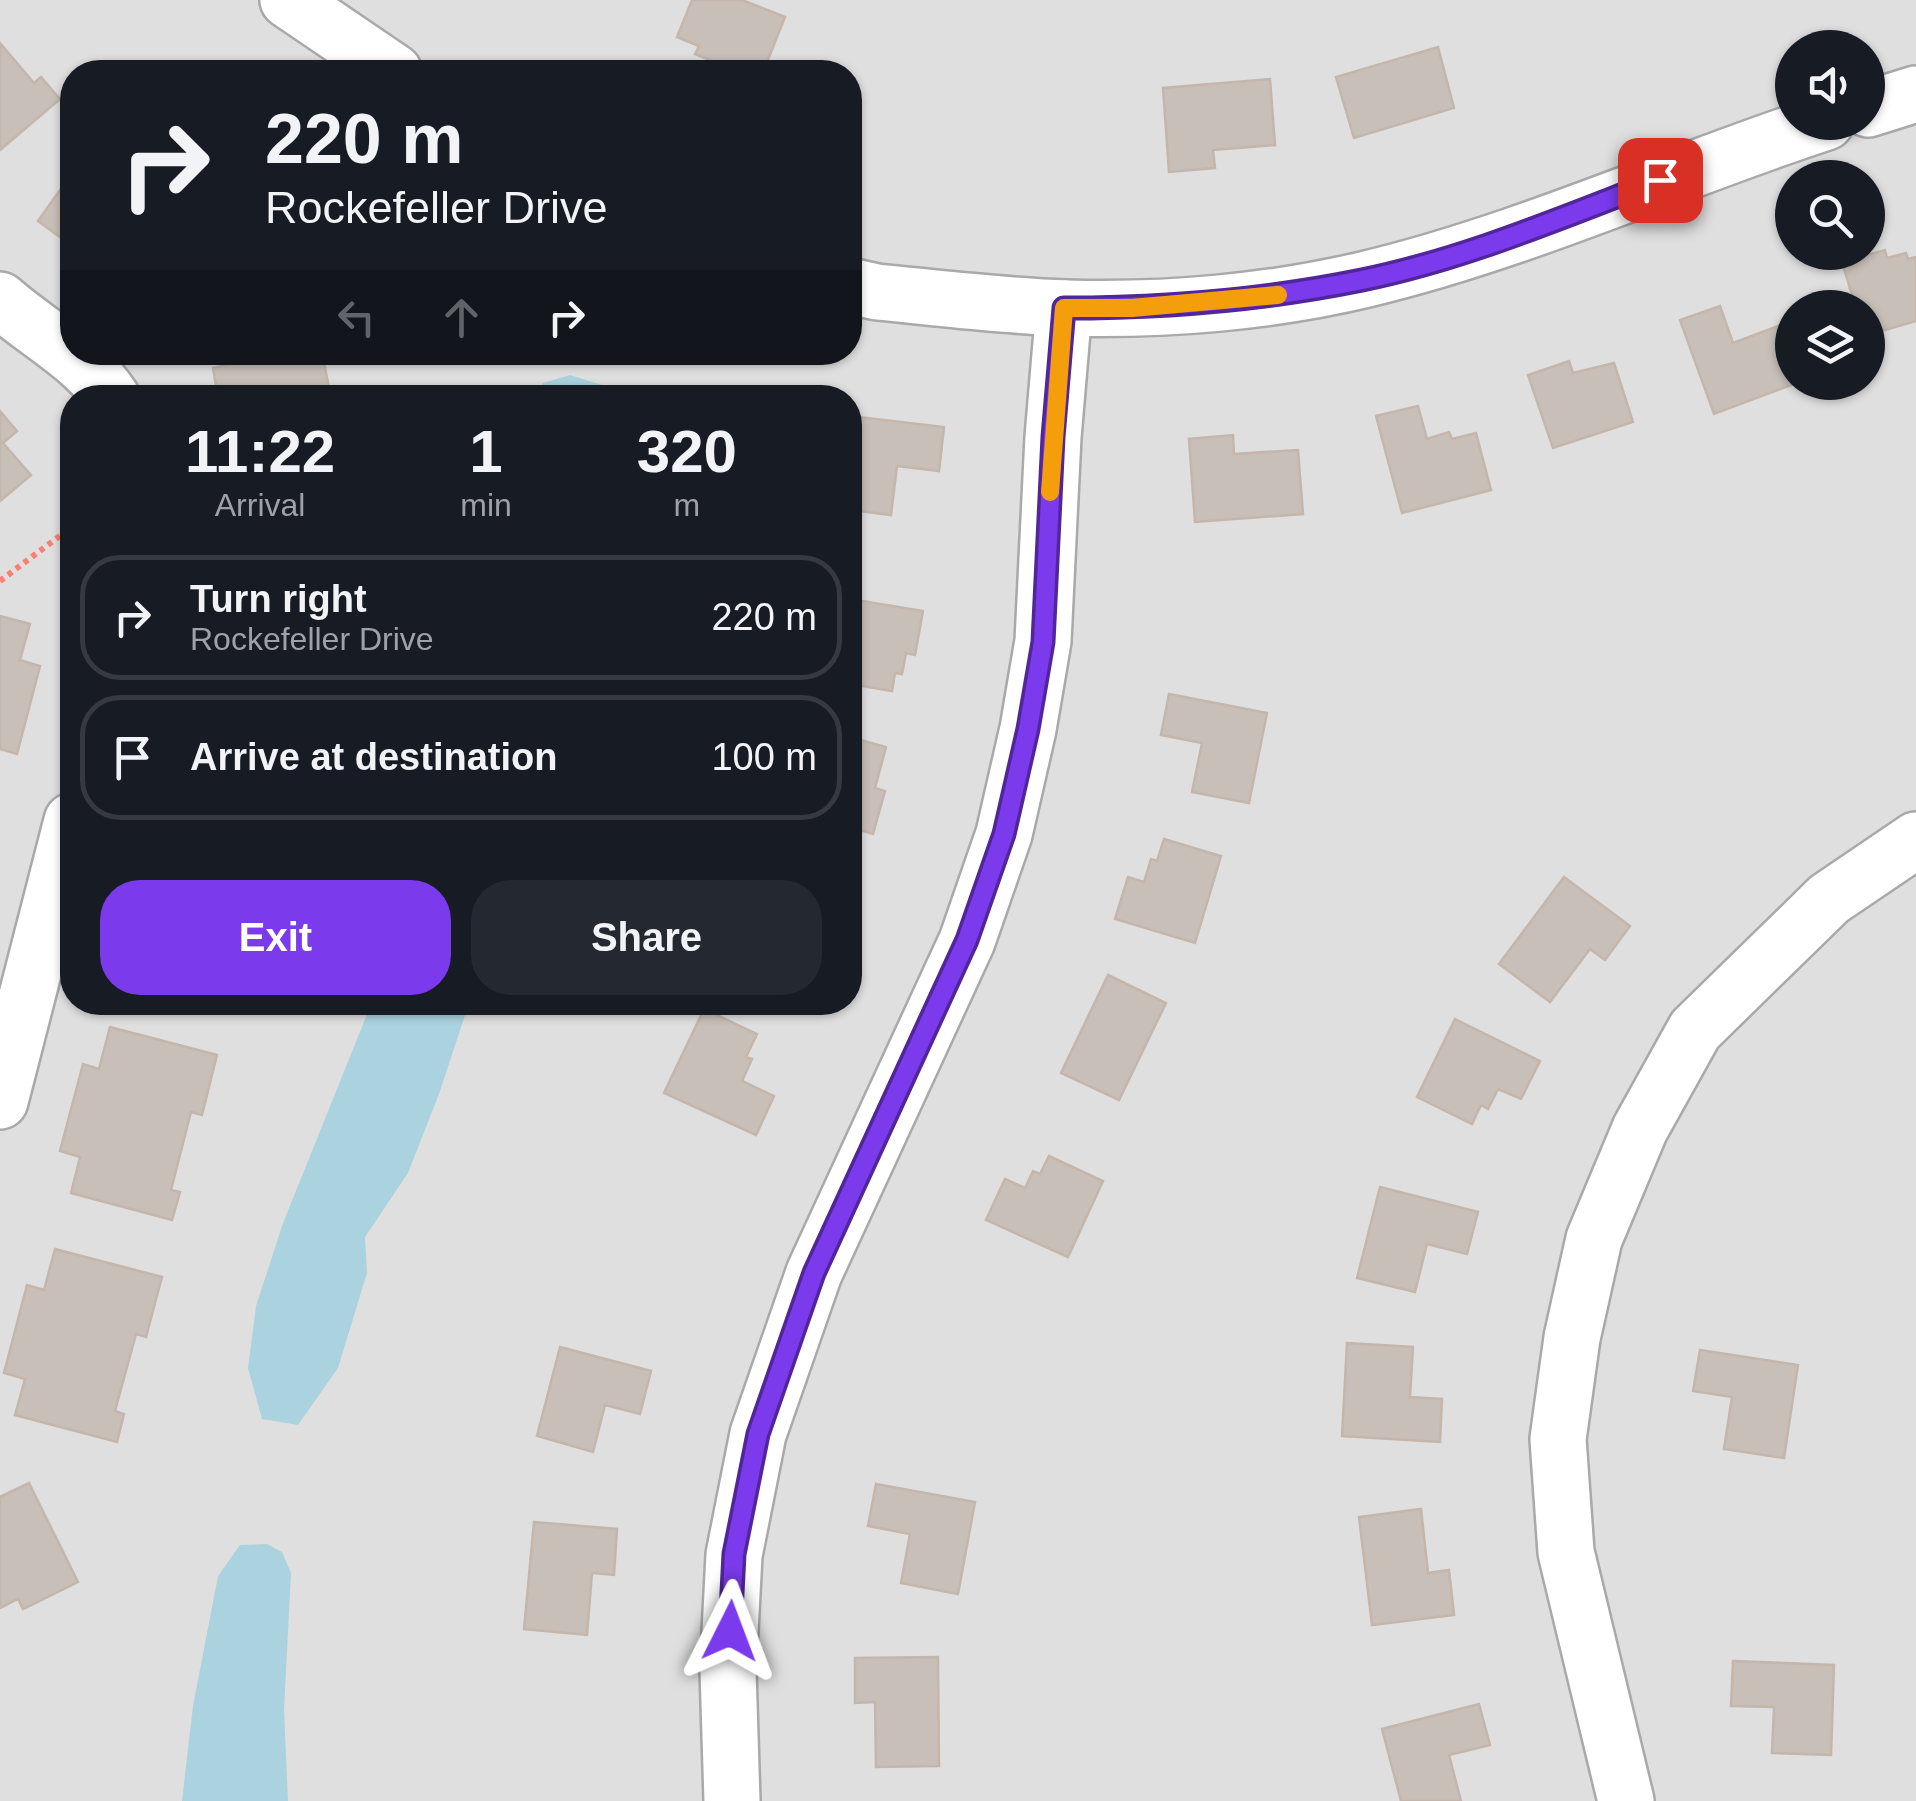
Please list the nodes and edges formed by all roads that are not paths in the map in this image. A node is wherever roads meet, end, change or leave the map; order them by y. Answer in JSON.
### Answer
{"nodes":[{"id":1,"x":288,"y":0,"type":"edge"},
{"id":2,"x":376,"y":60,"type":"edge"},
{"id":3,"x":1916,"y":94,"type":"edge"},
{"id":4,"x":1885,"y":104,"type":"edge"},
{"id":5,"x":1775,"y":139,"type":"edge"},
{"id":6,"x":862,"y":289,"type":"edge"},
{"id":7,"x":0,"y":300,"type":"edge"},
{"id":8,"x":1064,"y":308,"type":"junction"},
{"id":9,"x":60,"y":347,"type":"edge"},
{"id":10,"x":82,"y":365,"type":"edge"},
{"id":11,"x":103,"y":385,"type":"edge"},
{"id":12,"x":1916,"y":840,"type":"edge"},
{"id":13,"x":60,"y":868,"type":"edge"},
{"id":14,"x":0,"y":1101,"type":"edge"},
{"id":15,"x":732,"y":1801,"type":"edge"},
{"id":16,"x":1626,"y":1801,"type":"edge"}],
"edges":[{"from":1,"to":2,"type":"street"},
{"from":3,"to":4,"type":"street"},
{"from":5,"to":8,"type":"street"},
{"from":6,"to":8,"type":"street"},
{"from":7,"to":9,"type":"street"},
{"from":8,"to":15,"type":"street"},
{"from":10,"to":11,"type":"street"},
{"from":12,"to":16,"type":"street"},
{"from":13,"to":14,"type":"street"}]}
